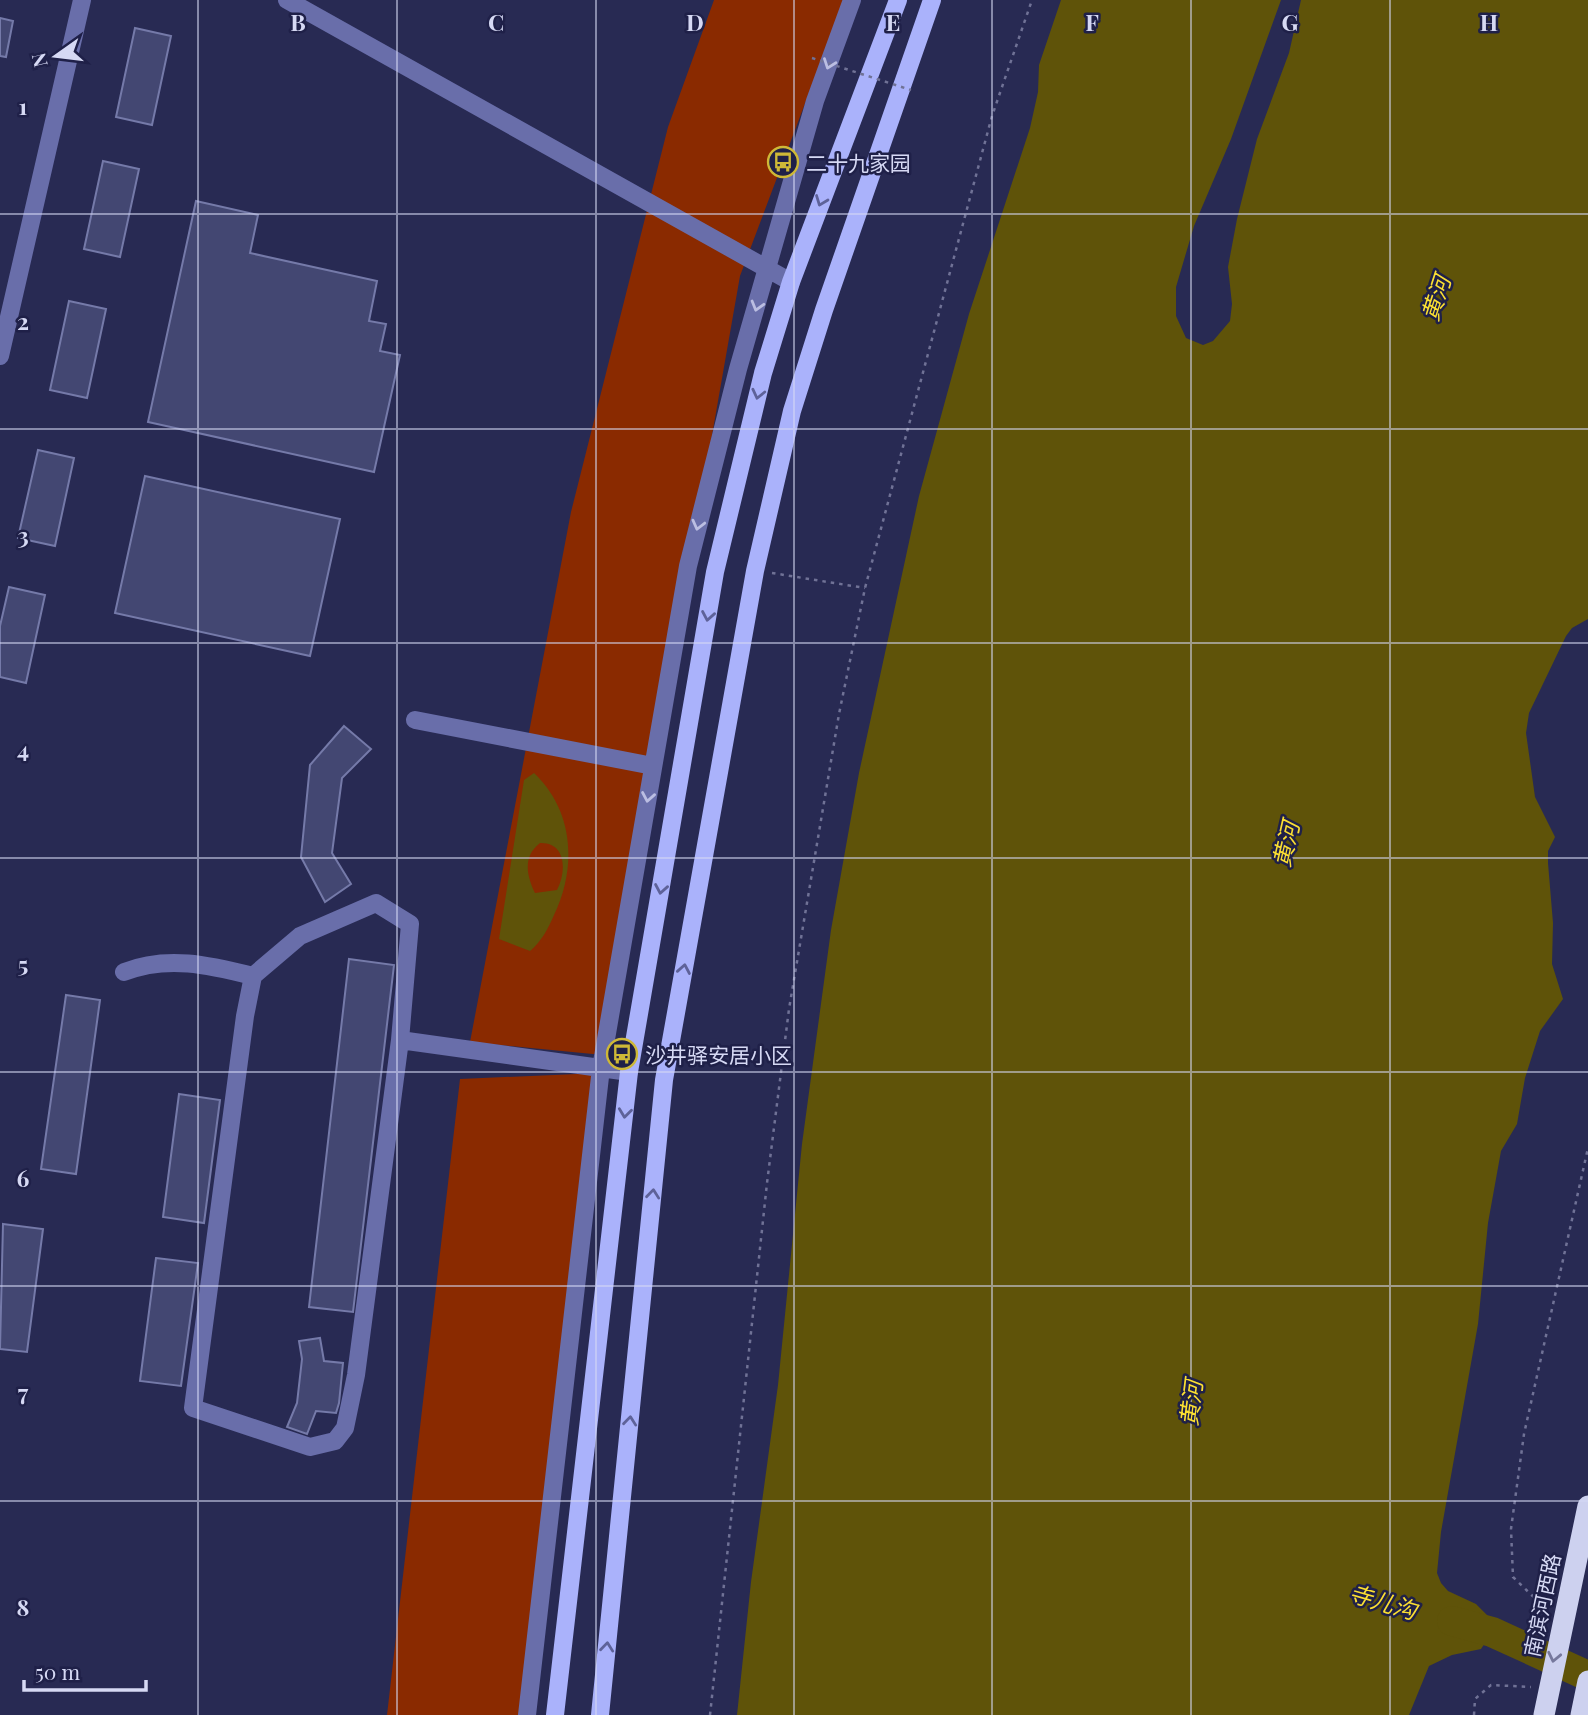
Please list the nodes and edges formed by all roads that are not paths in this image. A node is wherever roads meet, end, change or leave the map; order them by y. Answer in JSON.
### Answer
{"nodes":[{"id":1,"x":82,"y":0,"type":"edge"},
{"id":2,"x":287,"y":0,"type":"edge"},
{"id":3,"x":852,"y":0,"type":"edge"},
{"id":4,"x":898,"y":0,"type":"edge"},
{"id":5,"x":932,"y":0,"type":"edge"},
{"id":6,"x":768,"y":269,"type":"junction"},
{"id":7,"x":791,"y":282,"type":"junction"},
{"id":8,"x":0,"y":356,"type":"edge"},
{"id":9,"x":415,"y":720,"type":"dead end"},
{"id":10,"x":653,"y":766,"type":"junction"},
{"id":11,"x":124,"y":972,"type":"dead end"},
{"id":12,"x":253,"y":976,"type":"junction"},
{"id":13,"x":400,"y":1040,"type":"junction"},
{"id":14,"x":601,"y":1070,"type":"junction"},
{"id":15,"x":629,"y":1072,"type":"junction"},
{"id":16,"x":1588,"y":1506,"type":"edge"},
{"id":17,"x":1581,"y":1567,"type":"edge"},
{"id":18,"x":1588,"y":1681,"type":"edge"},
{"id":19,"x":1582,"y":1709,"type":"edge"},
{"id":20,"x":527,"y":1715,"type":"edge"},
{"id":21,"x":555,"y":1715,"type":"edge"},
{"id":22,"x":600,"y":1715,"type":"edge"},
{"id":23,"x":1544,"y":1715,"type":"edge"}],
"edges":[{"from":1,"to":8,"type":"street"},
{"from":2,"to":6,"type":"street"},
{"from":3,"to":6,"type":"street","one_way":true},
{"from":4,"to":7,"type":"main road","one_way":true},
{"from":22,"to":5,"type":"main road","one_way":true},
{"from":6,"to":7,"type":"street"},
{"from":6,"to":10,"type":"street","one_way":true},
{"from":7,"to":15,"type":"main road","one_way":true},
{"from":9,"to":10,"type":"street"},
{"from":10,"to":14,"type":"street","one_way":true},
{"from":11,"to":12,"type":"street"},
{"from":12,"to":13,"type":"street"},
{"from":12,"to":13,"type":"street"},
{"from":13,"to":14,"type":"street"},
{"from":14,"to":15,"type":"street"},
{"from":14,"to":20,"type":"street"},
{"from":15,"to":21,"type":"main road","one_way":true},
{"from":16,"to":17,"type":"highway","name":"南滨河西路"},
{"from":17,"to":23,"type":"highway","name":"南滨河西路","one_way":true},
{"from":18,"to":19,"type":"highway"}]}
